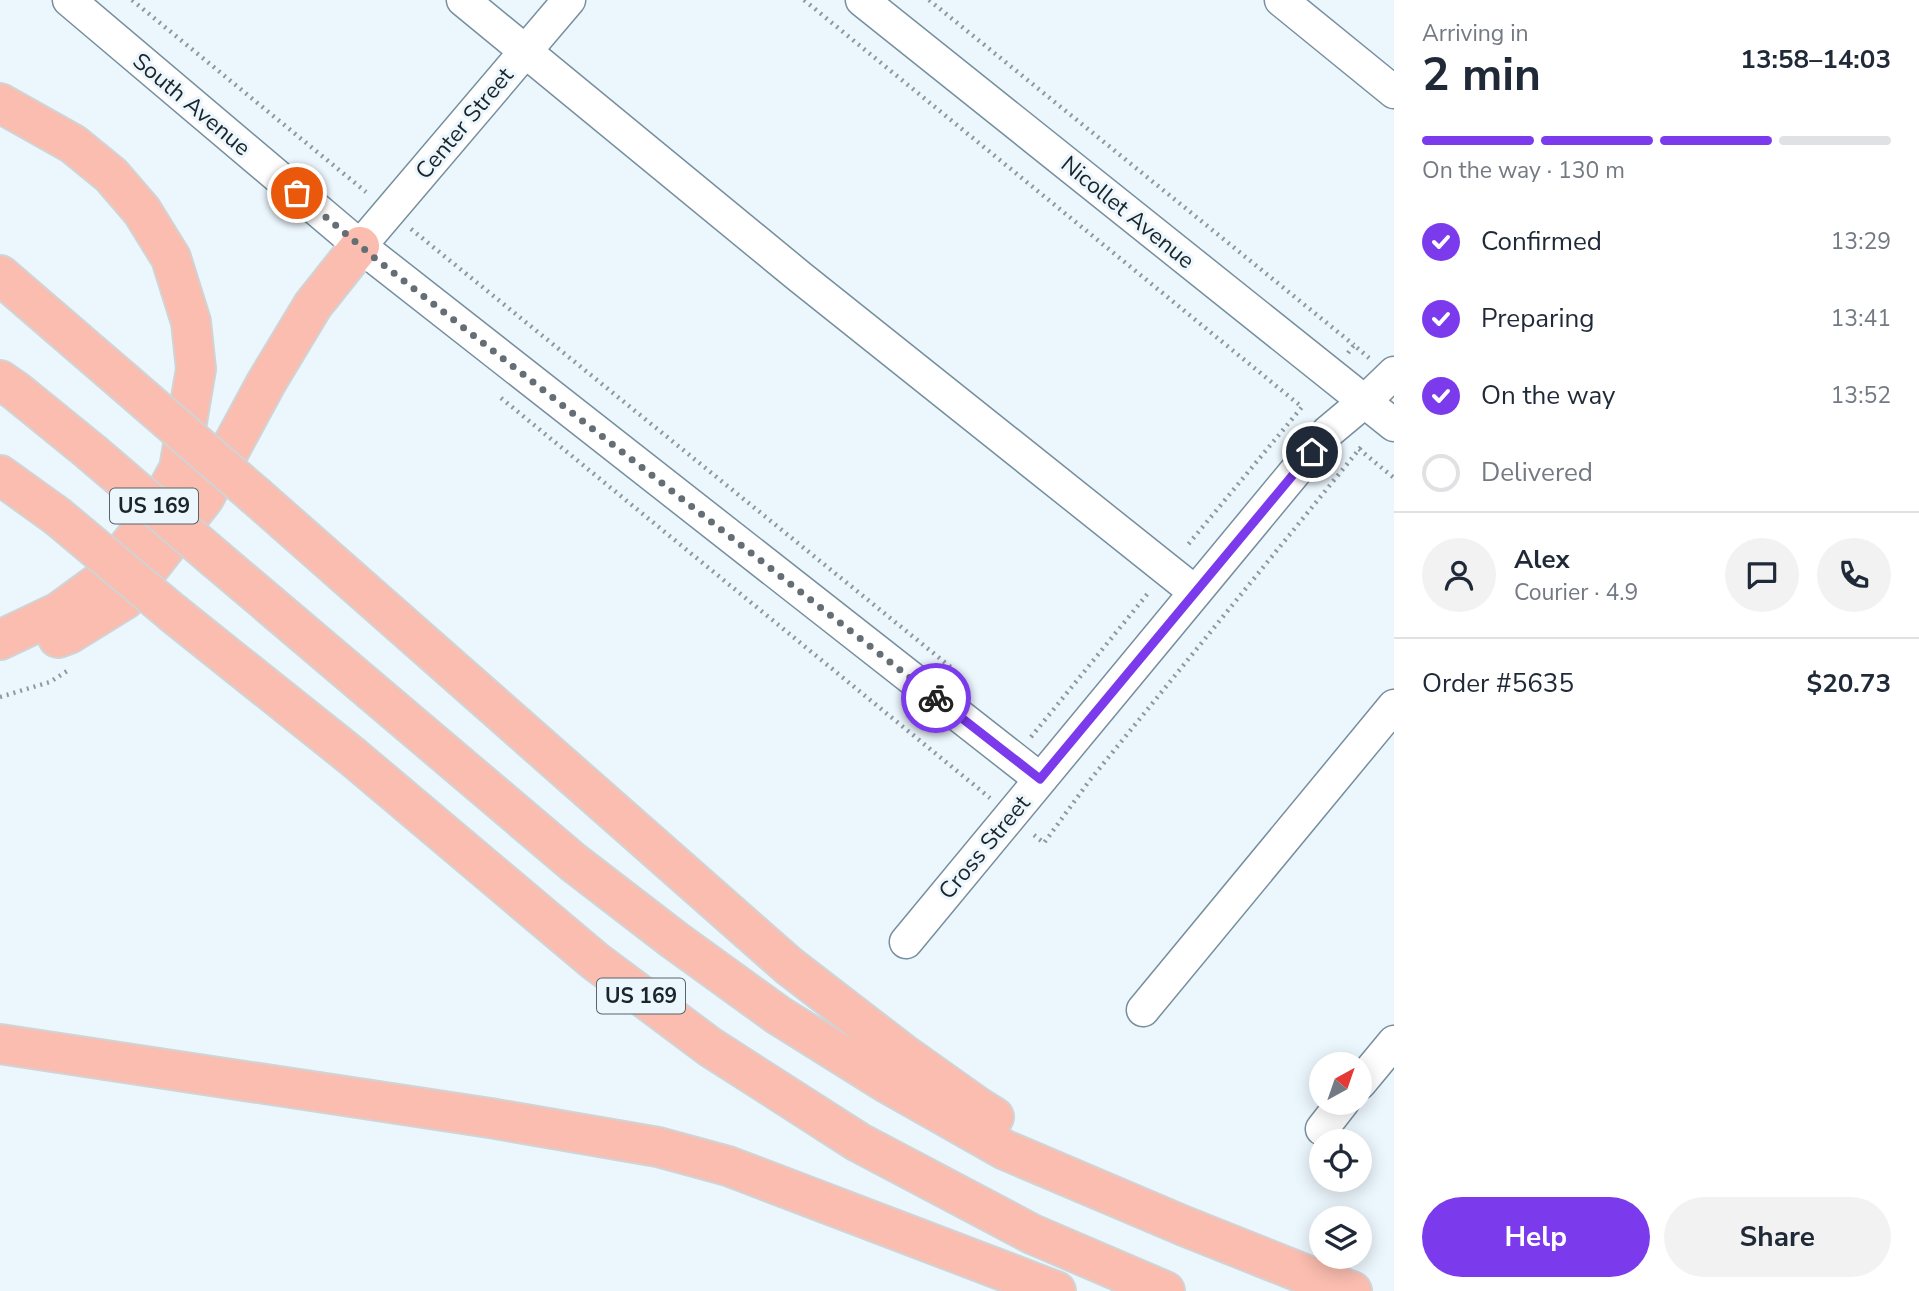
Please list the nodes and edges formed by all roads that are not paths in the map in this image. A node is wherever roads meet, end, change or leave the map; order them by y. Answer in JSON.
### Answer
{"nodes":[{"id":1,"x":69,"y":0,"type":"edge"},
{"id":2,"x":463,"y":0,"type":"edge"},
{"id":3,"x":569,"y":0,"type":"edge"},
{"id":4,"x":862,"y":0,"type":"edge"},
{"id":5,"x":1281,"y":0,"type":"edge"},
{"id":6,"x":526,"y":51,"type":"junction"},
{"id":7,"x":1394,"y":92,"type":"edge"},
{"id":8,"x":0,"y":103,"type":"edge"},
{"id":9,"x":360,"y":246,"type":"junction"},
{"id":10,"x":0,"y":275,"type":"edge"},
{"id":11,"x":1394,"y":373,"type":"edge"},
{"id":12,"x":0,"y":380,"type":"edge"},
{"id":13,"x":1365,"y":401,"type":"junction"},
{"id":14,"x":1394,"y":424,"type":"edge"},
{"id":15,"x":0,"y":475,"type":"edge"},
{"id":16,"x":1195,"y":592,"type":"junction"},
{"id":17,"x":0,"y":640,"type":"edge"},
{"id":18,"x":0,"y":659,"type":"edge"},
{"id":19,"x":1394,"y":706,"type":"edge"},
{"id":20,"x":1050,"y":767,"type":"junction"},
{"id":21,"x":906,"y":942,"type":"dead end"},
{"id":22,"x":1143,"y":1010,"type":"dead end"},
{"id":23,"x":1394,"y":1042,"type":"edge"},
{"id":24,"x":0,"y":1044,"type":"edge"},
{"id":25,"x":1372,"y":1069,"type":"edge"},
{"id":26,"x":1333,"y":1115,"type":"edge"},
{"id":27,"x":1322,"y":1129,"type":"dead end"},
{"id":28,"x":1184,"y":1226,"type":"junction"},
{"id":29,"x":1056,"y":1291,"type":"edge"},
{"id":30,"x":1165,"y":1291,"type":"edge"},
{"id":31,"x":1352,"y":1291,"type":"edge"}],
"edges":[{"from":1,"to":9,"type":"street","name":"South Avenue"},
{"from":2,"to":6,"type":"street"},
{"from":3,"to":6,"type":"street","name":"Center Street"},
{"from":4,"to":13,"type":"street","name":"Nicollet Avenue"},
{"from":5,"to":7,"type":"street"},
{"from":6,"to":9,"type":"street","name":"Center Street"},
{"from":6,"to":16,"type":"street"},
{"from":8,"to":17,"type":"highway"},
{"from":9,"to":18,"type":"highway"},
{"from":9,"to":20,"type":"street","name":"South Avenue"},
{"from":10,"to":28,"type":"highway","bridge":true},
{"from":11,"to":13,"type":"street","name":"Cross Street"},
{"from":12,"to":28,"type":"highway","number":"US 169","bridge":true},
{"from":13,"to":14,"type":"street","name":"Nicollet Avenue"},
{"from":13,"to":16,"type":"street","name":"Cross Street"},
{"from":15,"to":30,"type":"highway","number":"US 169","bridge":true},
{"from":16,"to":20,"type":"street","name":"Cross Street"},
{"from":19,"to":22,"type":"street"},
{"from":20,"to":21,"type":"street","name":"Cross Street"},
{"from":23,"to":25,"type":"street"},
{"from":24,"to":29,"type":"highway"},
{"from":26,"to":27,"type":"street"},
{"from":28,"to":31,"type":"highway","number":"US 169"}]}
